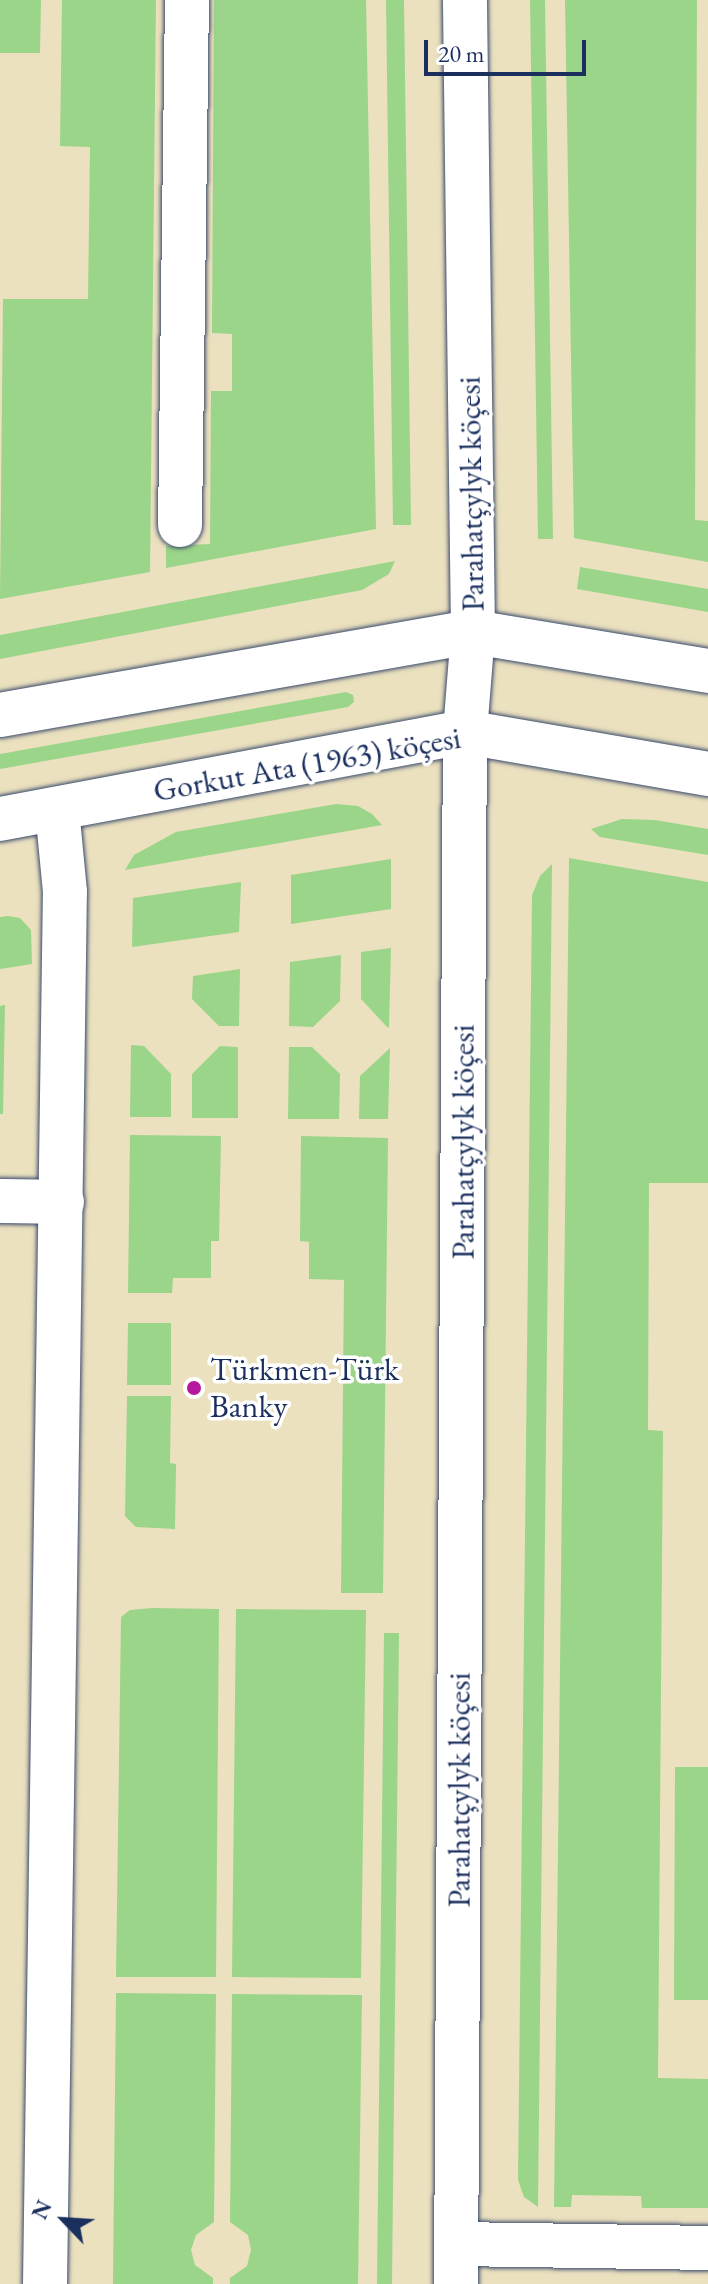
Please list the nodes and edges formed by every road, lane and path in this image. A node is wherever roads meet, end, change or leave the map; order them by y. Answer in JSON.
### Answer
{"nodes":[{"id":1,"x":187,"y":0,"type":"edge"},
{"id":2,"x":465,"y":0,"type":"edge"},
{"id":3,"x":180,"y":525,"type":"dead end"},
{"id":4,"x":473,"y":632,"type":"junction"},
{"id":5,"x":708,"y":671,"type":"edge"},
{"id":6,"x":0,"y":715,"type":"edge"},
{"id":7,"x":465,"y":732,"type":"junction"},
{"id":8,"x":708,"y":774,"type":"edge"},
{"id":9,"x":57,"y":809,"type":"junction"},
{"id":10,"x":0,"y":819,"type":"edge"},
{"id":11,"x":0,"y":1201,"type":"edge"},
{"id":12,"x":62,"y":1202,"type":"junction"},
{"id":13,"x":708,"y":2248,"type":"edge"},
{"id":14,"x":457,"y":2264,"type":"edge"},
{"id":15,"x":45,"y":2284,"type":"edge"}],
"edges":[{"from":1,"to":3,"type":"street"},
{"from":2,"to":4,"type":"street","name":"Parahatçylyk köçesi"},
{"from":4,"to":5,"type":"street"},
{"from":4,"to":6,"type":"street"},
{"from":4,"to":7,"type":"street","name":"Parahatçylyk köçesi"},
{"from":7,"to":8,"type":"street","name":"Gorkut Ata (1963) köçesi"},
{"from":7,"to":9,"type":"street","name":"Gorkut Ata (1963) köçesi"},
{"from":7,"to":14,"type":"street","name":"Parahatçylyk köçesi"},
{"from":9,"to":10,"type":"street","name":"Gorkut Ata (1963) köçesi"},
{"from":9,"to":12,"type":"street"},
{"from":11,"to":12,"type":"street"},
{"from":12,"to":15,"type":"street"},
{"from":13,"to":14,"type":"street"}]}
